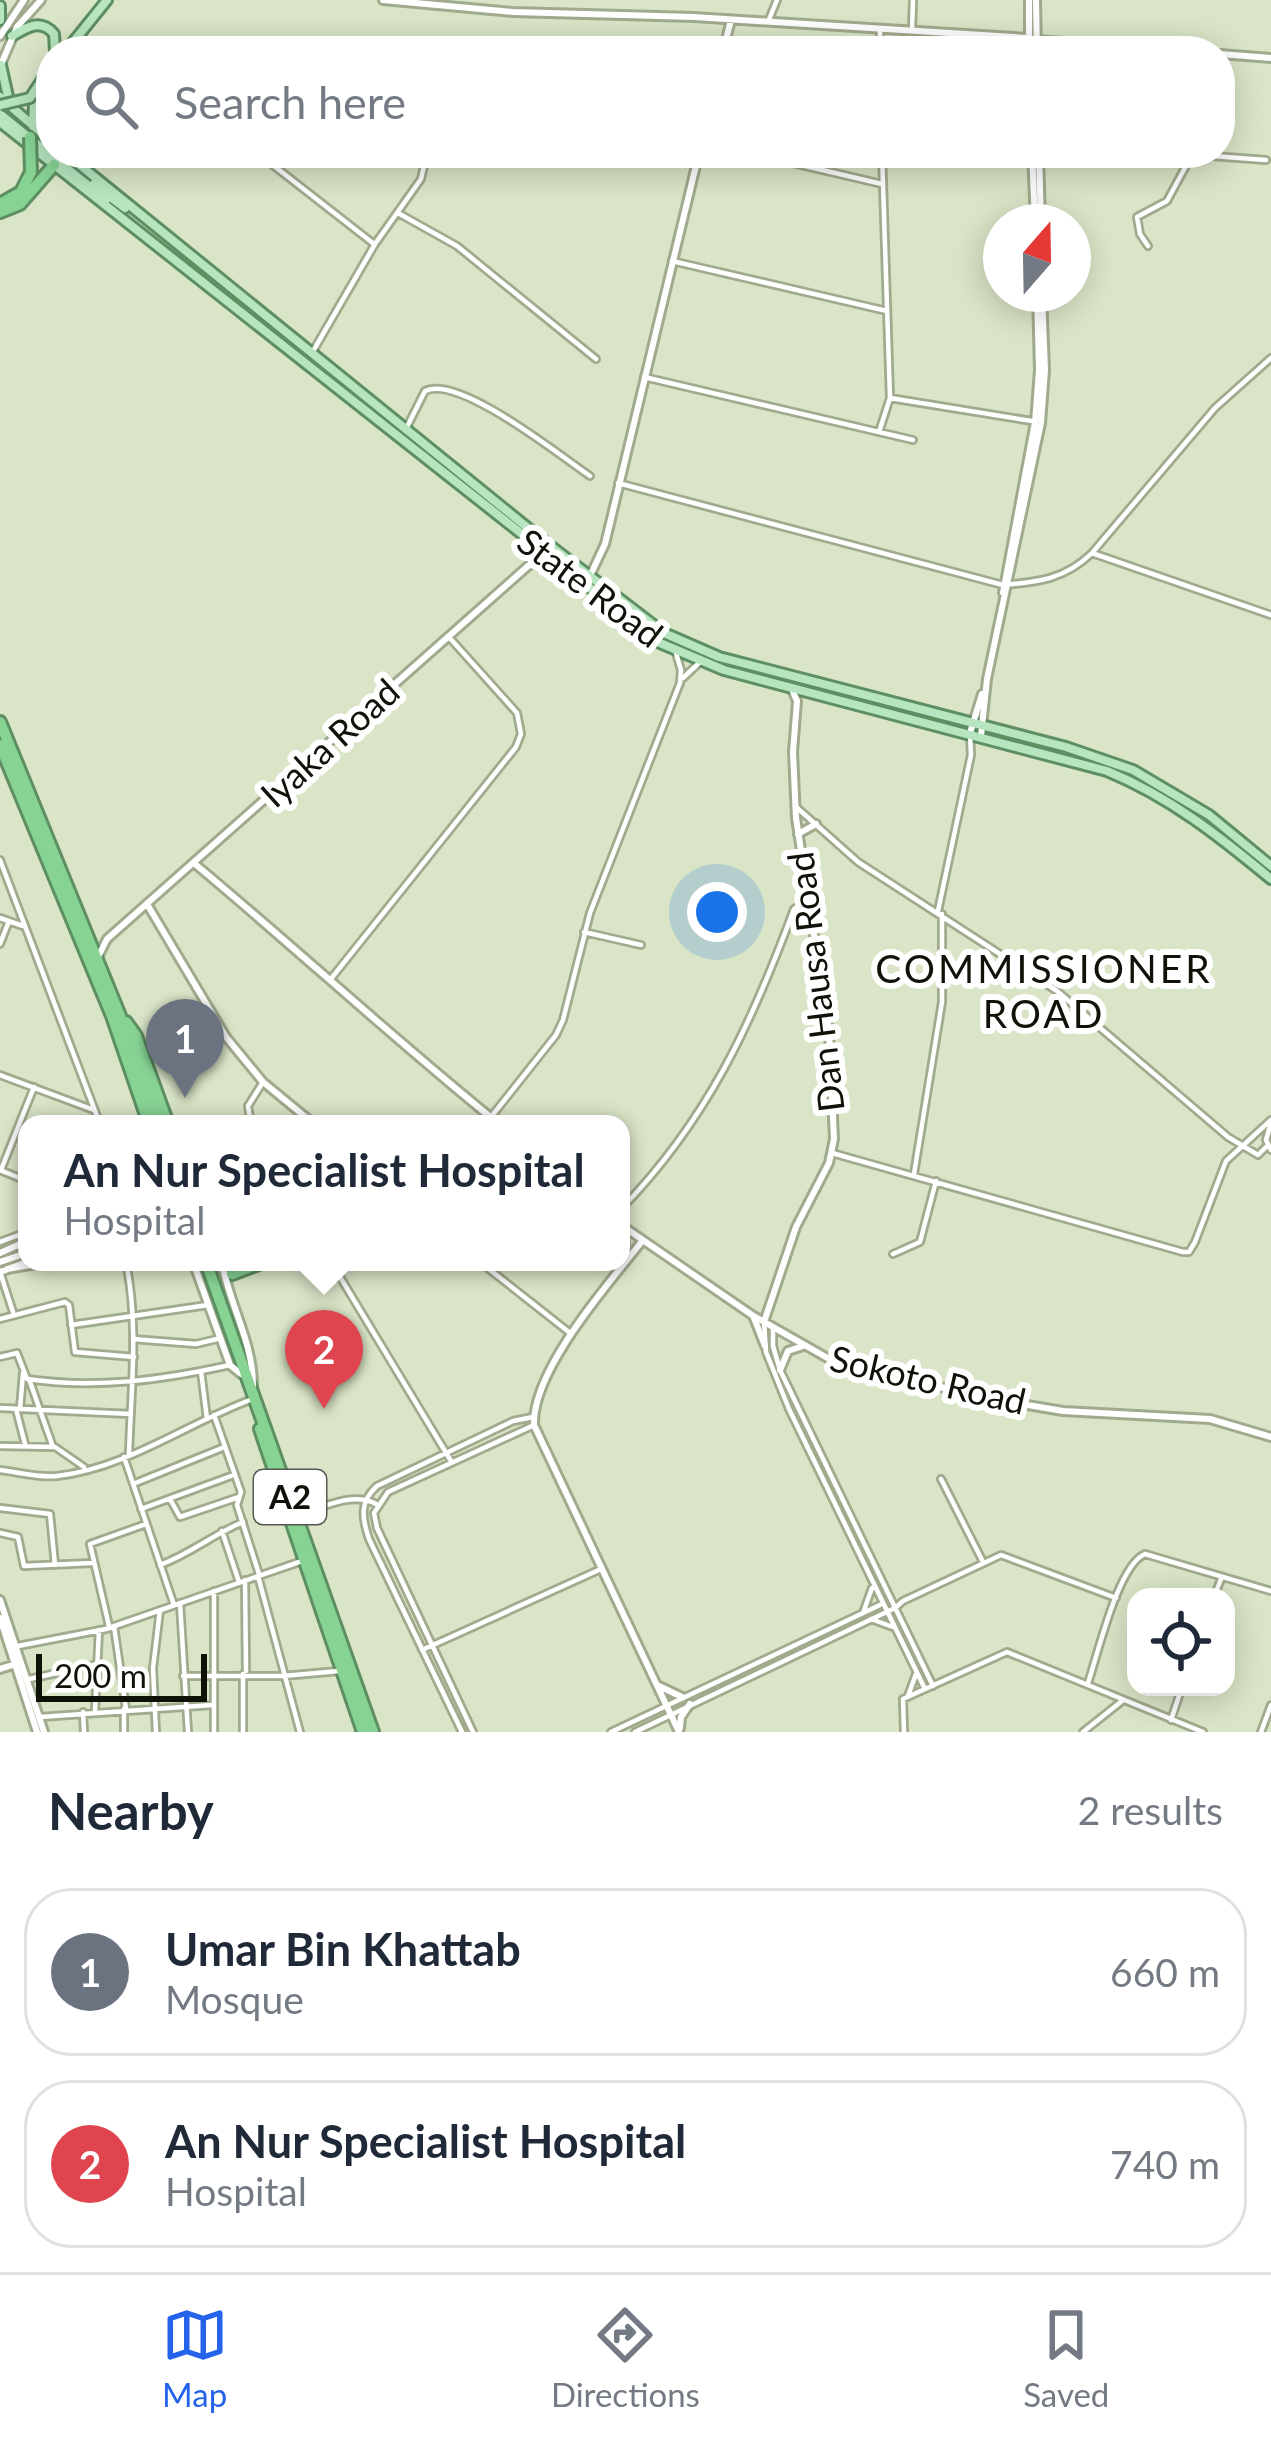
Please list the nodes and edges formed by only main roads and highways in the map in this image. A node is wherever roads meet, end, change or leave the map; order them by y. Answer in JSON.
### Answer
{"nodes":[{"id":1,"x":106,"y":0,"type":"edge"},
{"id":2,"x":0,"y":7,"type":"edge"},
{"id":3,"x":0,"y":20,"type":"edge"},
{"id":4,"x":12,"y":36,"type":"road end"},
{"id":5,"x":54,"y":36,"type":"edge"},
{"id":6,"x":78,"y":36,"type":"edge"},
{"id":7,"x":0,"y":66,"type":"edge"},
{"id":8,"x":36,"y":89,"type":"edge"},
{"id":9,"x":36,"y":101,"type":"edge"},
{"id":10,"x":0,"y":109,"type":"edge"},
{"id":11,"x":17,"y":112,"type":"junction"},
{"id":12,"x":32,"y":132,"type":"junction"},
{"id":13,"x":36,"y":136,"type":"edge"},
{"id":14,"x":36,"y":136,"type":"edge"},
{"id":15,"x":36,"y":138,"type":"edge"},
{"id":16,"x":36,"y":138,"type":"edge"},
{"id":17,"x":43,"y":168,"type":"edge"},
{"id":18,"x":72,"y":168,"type":"edge"},
{"id":19,"x":72,"y":168,"type":"edge"},
{"id":20,"x":73,"y":168,"type":"edge"},
{"id":21,"x":81,"y":168,"type":"edge"},
{"id":22,"x":79,"y":174,"type":"junction"},
{"id":23,"x":0,"y":208,"type":"edge"},
{"id":24,"x":147,"y":229,"type":"junction"},
{"id":25,"x":540,"y":545,"type":"junction"},
{"id":26,"x":586,"y":581,"type":"junction"},
{"id":27,"x":0,"y":722,"type":"edge"},
{"id":28,"x":976,"y":729,"type":"junction"},
{"id":29,"x":0,"y":745,"type":"edge"},
{"id":30,"x":1271,"y":866,"type":"edge"},
{"id":31,"x":1271,"y":879,"type":"edge"},
{"id":32,"x":116,"y":1016,"type":"junction"},
{"id":33,"x":147,"y":1115,"type":"edge"},
{"id":34,"x":165,"y":1115,"type":"edge"},
{"id":35,"x":212,"y":1271,"type":"edge"},
{"id":36,"x":213,"y":1271,"type":"edge"},
{"id":37,"x":252,"y":1394,"type":"junction"},
{"id":38,"x":363,"y":1732,"type":"edge"},
{"id":39,"x":373,"y":1732,"type":"edge"}],
"edges":[{"from":1,"to":6,"type":"main road"},
{"from":2,"to":3,"type":"main road"},
{"from":4,"to":5,"type":"main road"},
{"from":7,"to":11,"type":"main road"},
{"from":8,"to":10,"type":"main road","bridge":true},
{"from":9,"to":12,"type":"main road"},
{"from":10,"to":11,"type":"main road","name":"State Road"},
{"from":10,"to":12,"type":"main road"},
{"from":10,"to":15,"type":"main road","name":"State Road"},
{"from":10,"to":16,"type":"main road"},
{"from":11,"to":12,"type":"main road","name":"State Road"},
{"from":12,"to":13,"type":"main road","name":"State Road"},
{"from":12,"to":14,"type":"main road"},
{"from":12,"to":23,"type":"highway","bridge":true},
{"from":17,"to":23,"type":"highway"},
{"from":18,"to":22,"type":"main road"},
{"from":19,"to":22,"type":"main road"},
{"from":20,"to":24,"type":"main road","name":"State Road"},
{"from":21,"to":24,"type":"main road","name":"State Road"},
{"from":22,"to":24,"type":"main road"},
{"from":24,"to":25,"type":"main road","name":"State Road"},
{"from":24,"to":25,"type":"main road","name":"State Road"},
{"from":25,"to":26,"type":"main road","name":"State Road"},
{"from":26,"to":28,"type":"main road","name":"State Road"},
{"from":26,"to":28,"type":"main road","name":"State Road"},
{"from":27,"to":32,"type":"highway"},
{"from":28,"to":30,"type":"main road","name":"State Road"},
{"from":28,"to":31,"type":"main road","name":"State Road"},
{"from":29,"to":32,"type":"highway"},
{"from":32,"to":33,"type":"highway"},
{"from":32,"to":34,"type":"highway"},
{"from":35,"to":37,"type":"highway","number":"A2"},
{"from":36,"to":37,"type":"highway","number":"A2"},
{"from":37,"to":38,"type":"highway","number":"A2"},
{"from":37,"to":39,"type":"highway","number":"A2"}]}
